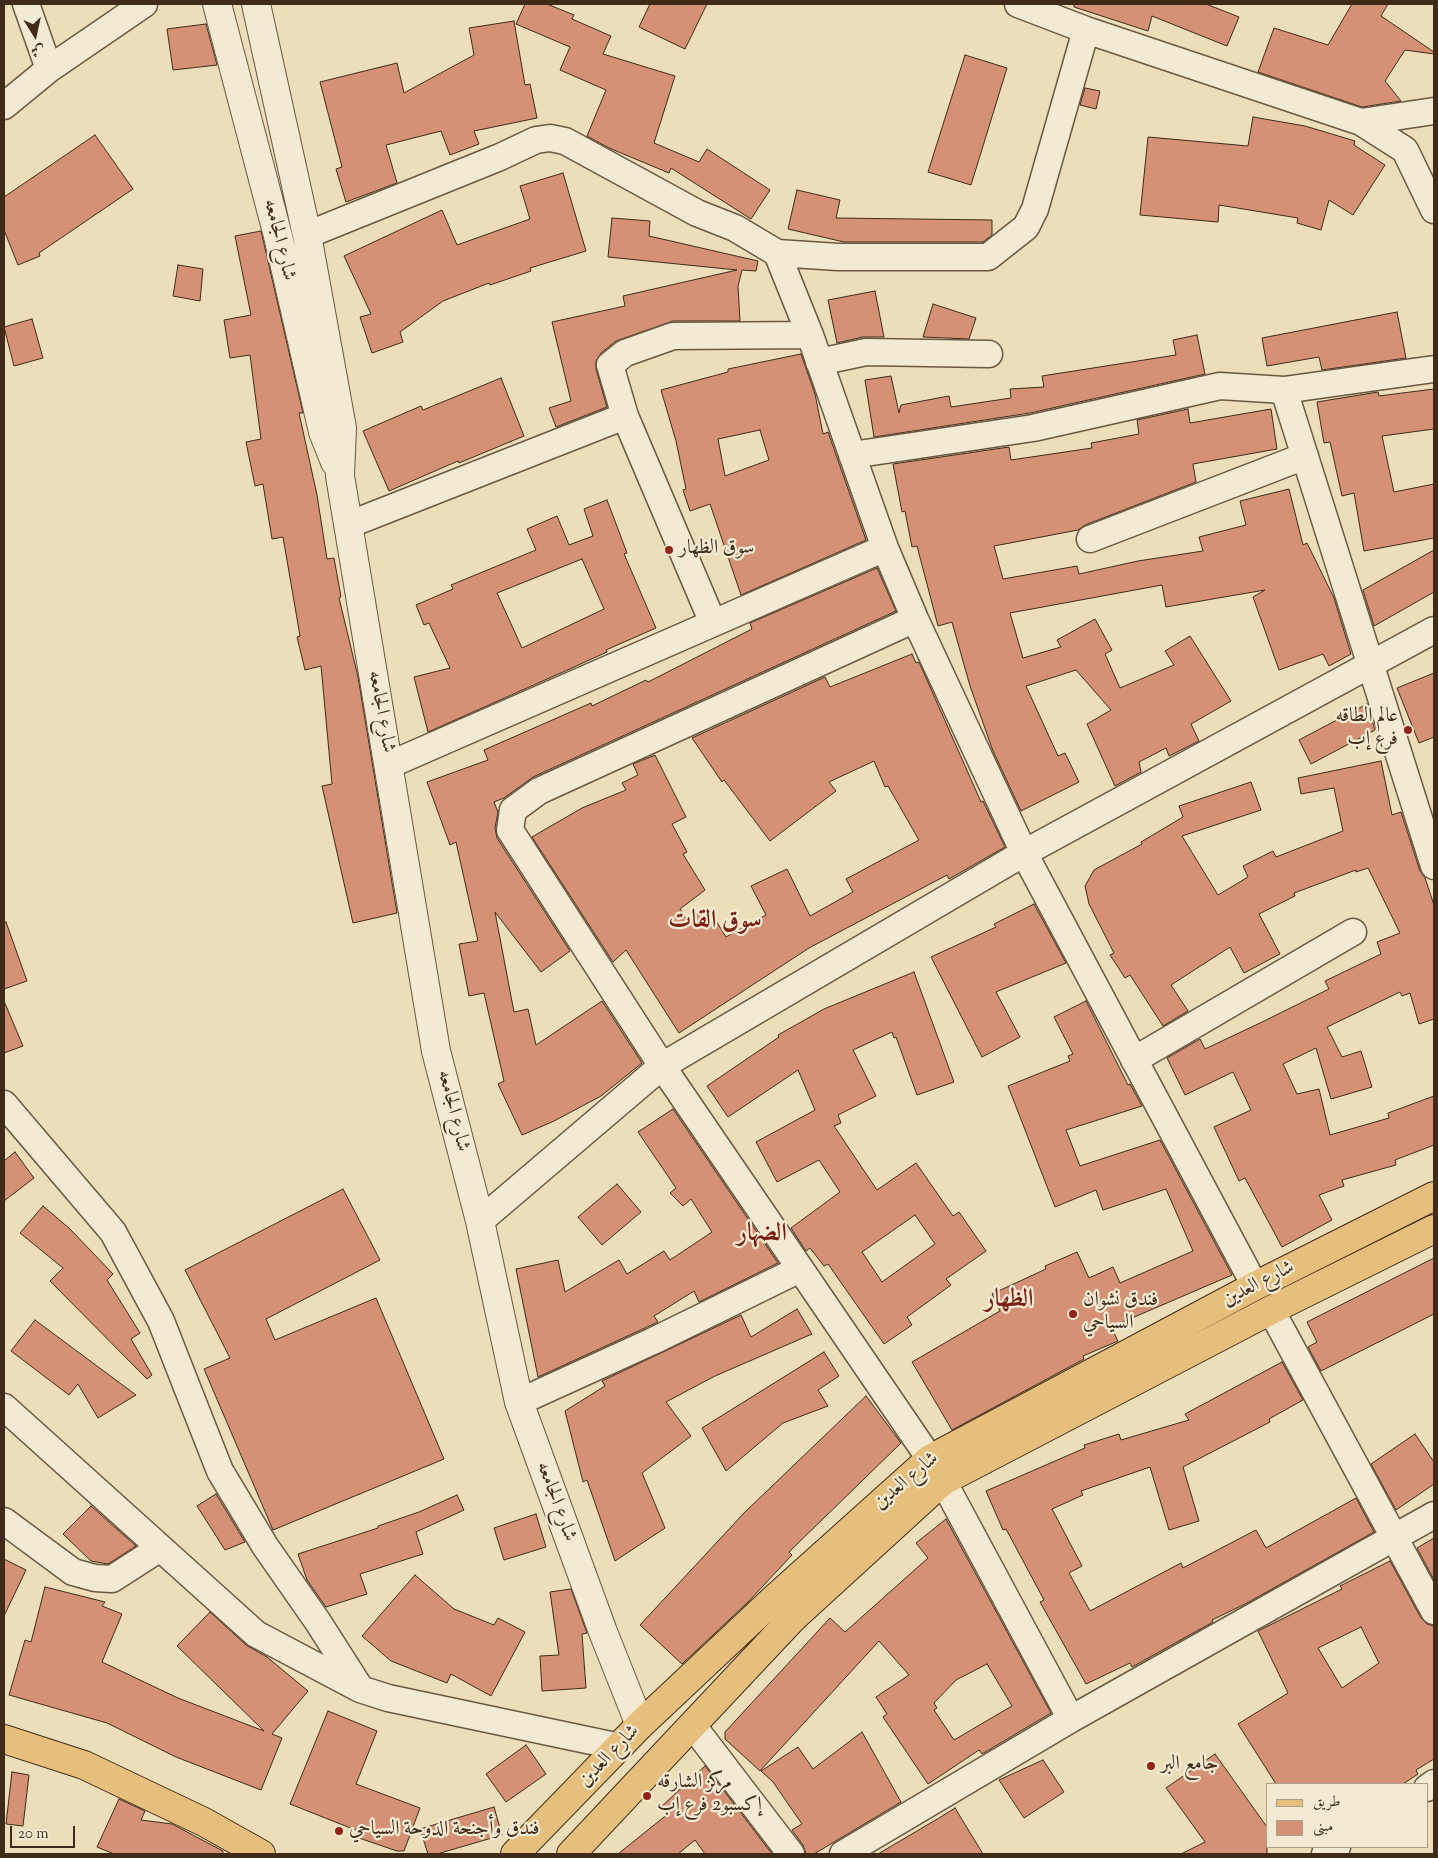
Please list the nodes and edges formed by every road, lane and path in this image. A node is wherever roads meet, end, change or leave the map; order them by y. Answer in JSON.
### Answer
{"nodes":[{"id":1,"x":26,"y":4,"type":"edge"},
{"id":2,"x":144,"y":4,"type":"edge"},
{"id":3,"x":217,"y":4,"type":"edge"},
{"id":4,"x":256,"y":4,"type":"edge"},
{"id":5,"x":1018,"y":4,"type":"edge"},
{"id":6,"x":1086,"y":30,"type":"junction"},
{"id":7,"x":49,"y":69,"type":"junction"},
{"id":8,"x":4,"y":106,"type":"edge"},
{"id":9,"x":1434,"y":111,"type":"edge"},
{"id":10,"x":1361,"y":122,"type":"junction"},
{"id":11,"x":1434,"y":210,"type":"edge"},
{"id":12,"x":307,"y":235,"type":"junction"},
{"id":13,"x":777,"y":253,"type":"junction"},
{"id":14,"x":810,"y":335,"type":"junction"},
{"id":15,"x":989,"y":354,"type":"dead end"},
{"id":16,"x":819,"y":362,"type":"junction"},
{"id":17,"x":1434,"y":369,"type":"edge"},
{"id":18,"x":1284,"y":390,"type":"junction"},
{"id":19,"x":625,"y":416,"type":"junction"},
{"id":20,"x":852,"y":455,"type":"junction"},
{"id":21,"x":1305,"y":456,"type":"junction"},
{"id":22,"x":340,"y":476,"type":"junction"},
{"id":23,"x":348,"y":524,"type":"junction"},
{"id":24,"x":1090,"y":539,"type":"dead end"},
{"id":25,"x":885,"y":548,"type":"junction"},
{"id":26,"x":915,"y":619,"type":"junction"},
{"id":27,"x":713,"y":623,"type":"junction"},
{"id":28,"x":1434,"y":630,"type":"edge"},
{"id":29,"x":1372,"y":665,"type":"junction"},
{"id":30,"x":388,"y":765,"type":"junction"},
{"id":31,"x":1024,"y":853,"type":"junction"},
{"id":32,"x":1434,"y":866,"type":"edge"},
{"id":33,"x":1353,"y":932,"type":"dead end"},
{"id":34,"x":1134,"y":1060,"type":"junction"},
{"id":35,"x":662,"y":1066,"type":"junction"},
{"id":36,"x":4,"y":1104,"type":"edge"},
{"id":37,"x":1434,"y":1196,"type":"edge"},
{"id":38,"x":480,"y":1221,"type":"junction"},
{"id":39,"x":1434,"y":1230,"type":"edge"},
{"id":40,"x":800,"y":1269,"type":"junction"},
{"id":41,"x":1255,"y":1286,"type":"junction"},
{"id":42,"x":1271,"y":1310,"type":"junction"},
{"id":43,"x":519,"y":1402,"type":"junction"},
{"id":44,"x":4,"y":1407,"type":"edge"},
{"id":45,"x":936,"y":1470,"type":"junction"},
{"id":46,"x":1434,"y":1515,"type":"edge"},
{"id":47,"x":4,"y":1520,"type":"edge"},
{"id":48,"x":1393,"y":1537,"type":"junction"},
{"id":49,"x":160,"y":1548,"type":"junction"},
{"id":50,"x":1434,"y":1611,"type":"edge"},
{"id":51,"x":360,"y":1689,"type":"junction"},
{"id":52,"x":1072,"y":1719,"type":"junction"},
{"id":53,"x":640,"y":1725,"type":"junction"},
{"id":54,"x":693,"y":1726,"type":"junction"},
{"id":55,"x":4,"y":1739,"type":"edge"},
{"id":56,"x":620,"y":1747,"type":"junction"},
{"id":57,"x":261,"y":1854,"type":"edge"},
{"id":58,"x":515,"y":1854,"type":"edge"},
{"id":59,"x":571,"y":1854,"type":"edge"},
{"id":60,"x":791,"y":1854,"type":"edge"},
{"id":61,"x":843,"y":1854,"type":"edge"}],
"edges":[{"from":1,"to":7,"type":"street"},
{"from":2,"to":7,"type":"street"},
{"from":3,"to":22,"type":"street","name":"شارع الجامعه"},
{"from":4,"to":12,"type":"street","name":"شارع الجامعه"},
{"from":5,"to":6,"type":"street"},
{"from":6,"to":10,"type":"street"},
{"from":6,"to":13,"type":"street"},
{"from":7,"to":8,"type":"street"},
{"from":9,"to":10,"type":"street"},
{"from":10,"to":11,"type":"street"},
{"from":12,"to":13,"type":"street"},
{"from":12,"to":22,"type":"street","name":"شارع الجامعه"},
{"from":13,"to":14,"type":"street"},
{"from":14,"to":16,"type":"street"},
{"from":14,"to":19,"type":"street"},
{"from":15,"to":16,"type":"street"},
{"from":16,"to":20,"type":"street"},
{"from":17,"to":18,"type":"street"},
{"from":18,"to":20,"type":"street"},
{"from":18,"to":21,"type":"street"},
{"from":19,"to":23,"type":"street"},
{"from":19,"to":27,"type":"street"},
{"from":20,"to":25,"type":"street"},
{"from":21,"to":24,"type":"street"},
{"from":21,"to":29,"type":"street"},
{"from":22,"to":23,"type":"street","name":"شارع الجامعه"},
{"from":23,"to":30,"type":"street","name":"شارع الجامعه"},
{"from":25,"to":26,"type":"street"},
{"from":25,"to":27,"type":"street"},
{"from":26,"to":31,"type":"street"},
{"from":26,"to":35,"type":"street"},
{"from":27,"to":30,"type":"street"},
{"from":28,"to":29,"type":"street"},
{"from":29,"to":31,"type":"street"},
{"from":29,"to":32,"type":"street"},
{"from":30,"to":38,"type":"street","name":"شارع الجامعه"},
{"from":31,"to":34,"type":"street"},
{"from":31,"to":35,"type":"street"},
{"from":33,"to":34,"type":"street"},
{"from":34,"to":41,"type":"street"},
{"from":35,"to":38,"type":"street"},
{"from":35,"to":40,"type":"street"},
{"from":36,"to":51,"type":"street"},
{"from":37,"to":41,"type":"main road","name":"شارع العدين"},
{"from":38,"to":43,"type":"street","name":"شارع الجامعه"},
{"from":39,"to":42,"type":"main road","name":"شارع العدين"},
{"from":40,"to":43,"type":"street"},
{"from":40,"to":45,"type":"street"},
{"from":41,"to":45,"type":"main road","name":"شارع العدين"},
{"from":42,"to":45,"type":"main road","name":"شارع العدين"},
{"from":42,"to":48,"type":"street"},
{"from":43,"to":53,"type":"street","name":"شارع الجامعه"},
{"from":44,"to":49,"type":"street"},
{"from":45,"to":52,"type":"street"},
{"from":45,"to":53,"type":"main road","name":"شارع العدين"},
{"from":45,"to":54,"type":"main road","name":"شارع العدين"},
{"from":46,"to":48,"type":"street"},
{"from":47,"to":49,"type":"street"},
{"from":48,"to":50,"type":"street"},
{"from":48,"to":52,"type":"street"},
{"from":49,"to":51,"type":"street"},
{"from":51,"to":56,"type":"street"},
{"from":52,"to":61,"type":"street"},
{"from":53,"to":56,"type":"main road","name":"شارع العدين"},
{"from":54,"to":59,"type":"main road","name":"شارع العدين"},
{"from":54,"to":60,"type":"street"},
{"from":55,"to":57,"type":"main road"},
{"from":56,"to":58,"type":"main road","name":"شارع العدين"}]}
